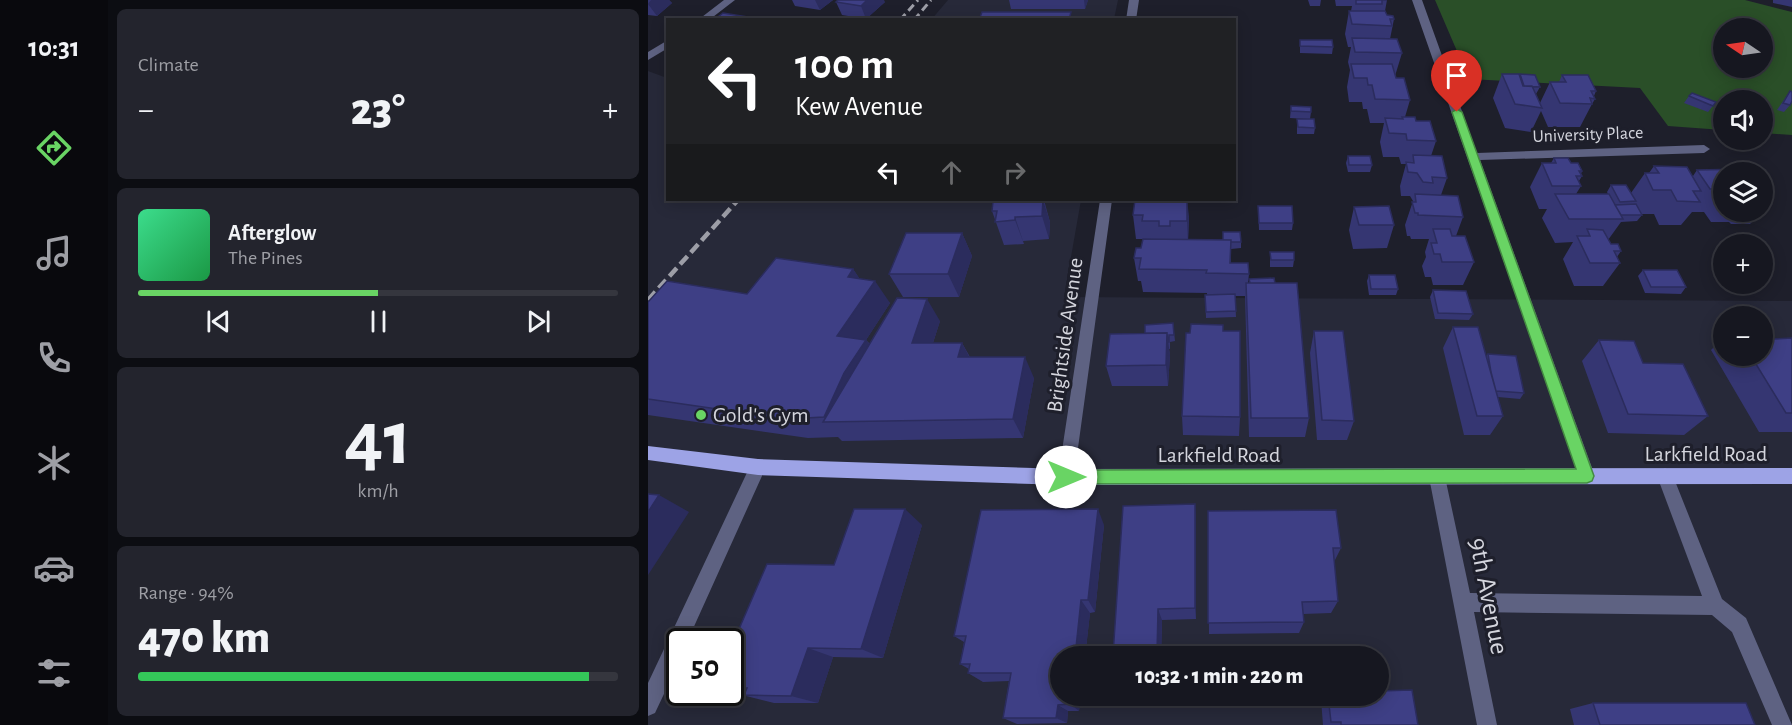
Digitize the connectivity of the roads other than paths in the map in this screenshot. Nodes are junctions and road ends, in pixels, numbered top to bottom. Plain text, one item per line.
1 (730, 0) edge
2 (1134, 0) edge
3 (1417, 0) edge
4 (705, 18) edge
5 (1131, 18) edge
6 (666, 44) edge
7 (648, 57) edge
8 (1704, 149) dead end
9 (1473, 157) junction
10 (1106, 201) edge
11 (648, 453) edge
12 (758, 467) junction
13 (1587, 476) junction
14 (1665, 476) junction
15 (1792, 476) edge
16 (1066, 477) junction
17 (1437, 477) junction
18 (1462, 603) junction
19 (1715, 606) junction
20 (648, 706) edge
21 (1487, 725) edge
22 (1783, 725) edge

1 - 4 street
2 - 5 street
3 - 9 street
6 - 7 street
8 - 9 street, University Place
9 - 13 street
10 - 16 street, Brightside Avenue
11 - 12 main road, Larkfield Road
12 - 16 main road, Larkfield Road
12 - 20 street
13 - 14 main road, Larkfield Road
13 - 17 main road, Larkfield Road
14 - 15 main road, Larkfield Road
14 - 19 street
16 - 17 main road, Larkfield Road
17 - 18 street, 9th Avenue
18 - 19 street
18 - 21 street, 9th Avenue
19 - 22 street

